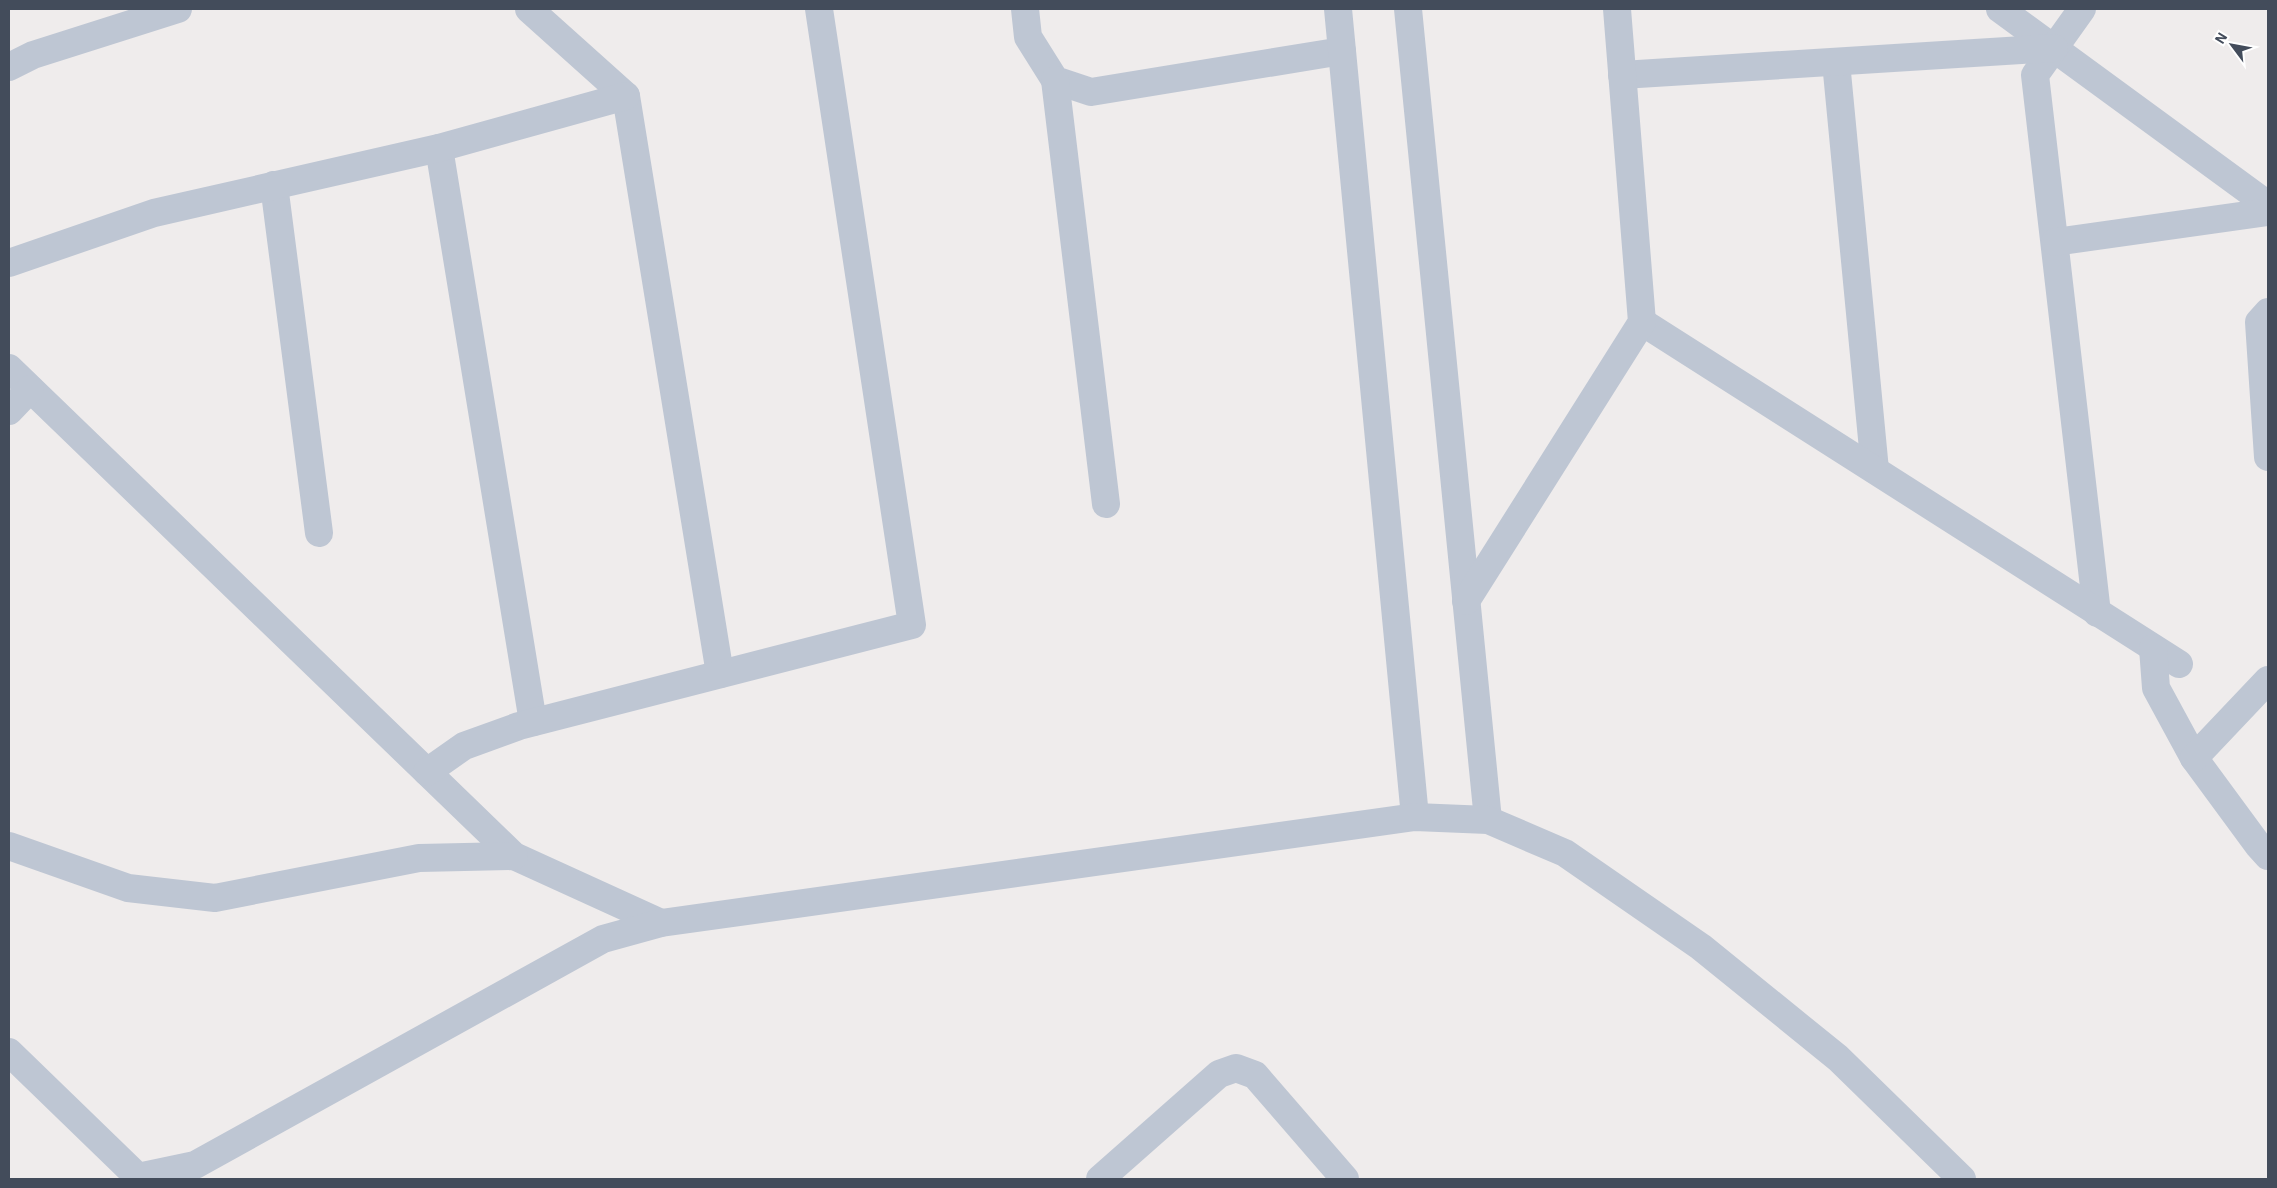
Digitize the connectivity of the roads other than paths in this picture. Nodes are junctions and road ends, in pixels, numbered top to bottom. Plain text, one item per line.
1 (178, 9) edge
2 (529, 9) edge
3 (819, 9) edge
4 (1025, 9) edge
5 (1338, 9) edge
6 (1408, 9) edge
7 (1616, 9) edge
8 (2000, 9) edge
9 (2082, 9) edge
10 (2054, 48) junction
11 (1342, 51) junction
12 (1836, 62) junction
13 (9, 67) edge
14 (1622, 75) junction
15 (1055, 80) junction
16 (626, 96) junction
17 (439, 148) junction
18 (274, 185) junction
19 (2268, 205) edge
20 (2268, 212) edge
21 (2055, 242) junction
22 (9, 263) edge
23 (2268, 312) edge
24 (1642, 322) junction
25 (9, 368) edge
26 (30, 389) junction
27 (9, 411) edge
28 (2268, 457) edge
29 (1875, 470) junction
30 (1106, 504) dead end
31 (319, 533) dead end
32 (1466, 601) junction
33 (2097, 613) junction
34 (2153, 648) junction
35 (2179, 664) dead end
36 (720, 674) junction
37 (2268, 680) edge
38 (533, 722) junction
39 (2194, 758) junction
40 (427, 772) junction
41 (1415, 817) junction
42 (1488, 820) junction
43 (9, 846) edge
44 (514, 856) junction
45 (2268, 856) edge
46 (661, 923) junction
47 (9, 1052) edge
48 (132, 1178) edge
49 (1100, 1179) edge
50 (1345, 1179) edge
51 (1962, 1179) edge

1 - 13 street
2 - 16 street
3 - 36 street
4 - 15 street
5 - 11 street
6 - 32 street
7 - 14 street
8 - 10 street
9 - 10 street
10 - 12 street
10 - 19 street
10 - 21 street
11 - 15 street
11 - 41 street
12 - 14 street
12 - 29 street
14 - 24 street
15 - 30 street
16 - 17 street
16 - 36 street
17 - 18 street
17 - 38 street
18 - 22 street
18 - 31 street
20 - 21 street
21 - 33 street
23 - 28 street
24 - 29 street
24 - 32 street
25 - 26 street
26 - 27 street
26 - 40 street
29 - 33 street
32 - 42 street
33 - 34 street
34 - 35 street
34 - 39 street
36 - 38 street
37 - 39 street
38 - 40 street
39 - 45 street
40 - 44 street
41 - 42 street
41 - 46 street
42 - 51 street
43 - 44 street
44 - 46 street
46 - 48 street
47 - 48 street
49 - 50 street

